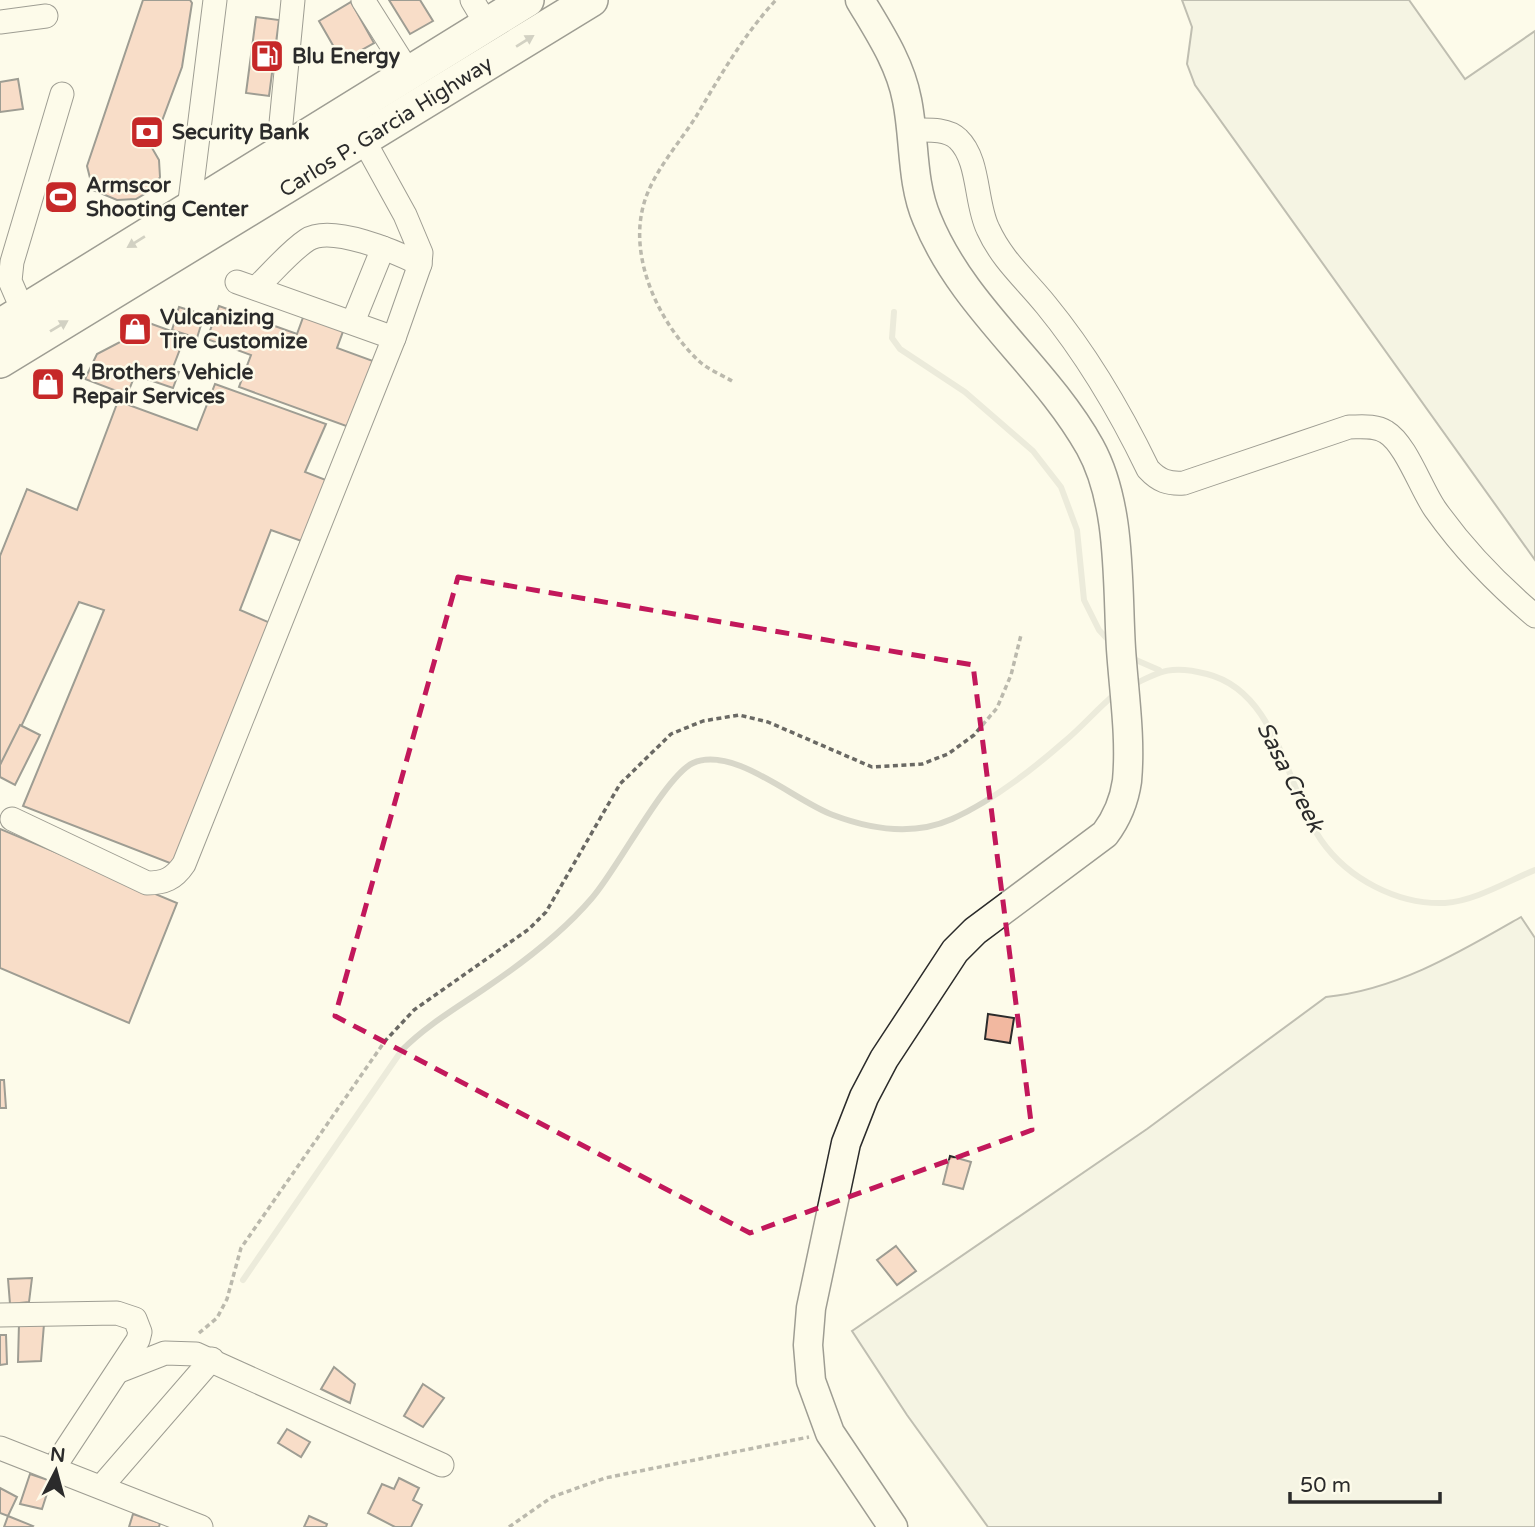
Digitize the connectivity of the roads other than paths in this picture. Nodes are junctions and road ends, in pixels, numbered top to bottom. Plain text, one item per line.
1 (215, 0) edge
2 (293, 0) edge
3 (363, 0) edge
4 (527, 0) edge
5 (591, 0) edge
6 (860, 0) edge
7 (480, 12) edge
8 (46, 16) dead end
9 (0, 22) edge
10 (409, 73) junction
11 (62, 94) dead end
12 (348, 111) junction
13 (912, 130) junction
14 (364, 140) junction
15 (278, 154) junction
16 (296, 182) junction
17 (189, 209) junction
18 (206, 237) junction
19 (383, 248) junction
20 (420, 264) junction
21 (12, 319) edge
22 (352, 323) junction
23 (394, 338) junction
24 (0, 360) edge
25 (1535, 616) edge
26 (12, 819) dead end
27 (0, 1315) edge
28 (212, 1359) junction
29 (119, 1371) junction
30 (0, 1448) edge
31 (442, 1465) dead end
32 (53, 1469) junction
33 (101, 1487) junction
34 (201, 1527) edge
35 (893, 1527) edge

1 - 17 street
2 - 15 street
3 - 10 street
4 - 7 highway, Carlos P. Garcia Highway
14 -> 5 highway, Carlos P. Garcia Highway
6 - 13 main road
7 - 10 highway, Carlos P. Garcia Highway
8 - 9 street
10 - 12 highway, Carlos P. Garcia Highway
11 - 21 street
12 - 14 street
12 - 15 highway, Carlos P. Garcia Highway
13 - 25 street
13 - 35 main road
14 - 16 highway, Carlos P. Garcia Highway
14 - 20 street
15 - 16 street
15 - 17 highway, Carlos P. Garcia Highway
16 - 18 highway, Carlos P. Garcia Highway
17 - 18 street
17 -> 21 highway, Carlos P. Garcia Highway
24 -> 18 highway, Carlos P. Garcia Highway
19 - 20 street
19 - 22 street
19 - 22 street
20 - 23 street
22 - 23 street
23 - 26 street
27 - 29 street
28 - 29 street
28 - 31 street
28 - 33 street
29 - 32 street
30 - 32 street
32 - 33 street
33 - 34 street

